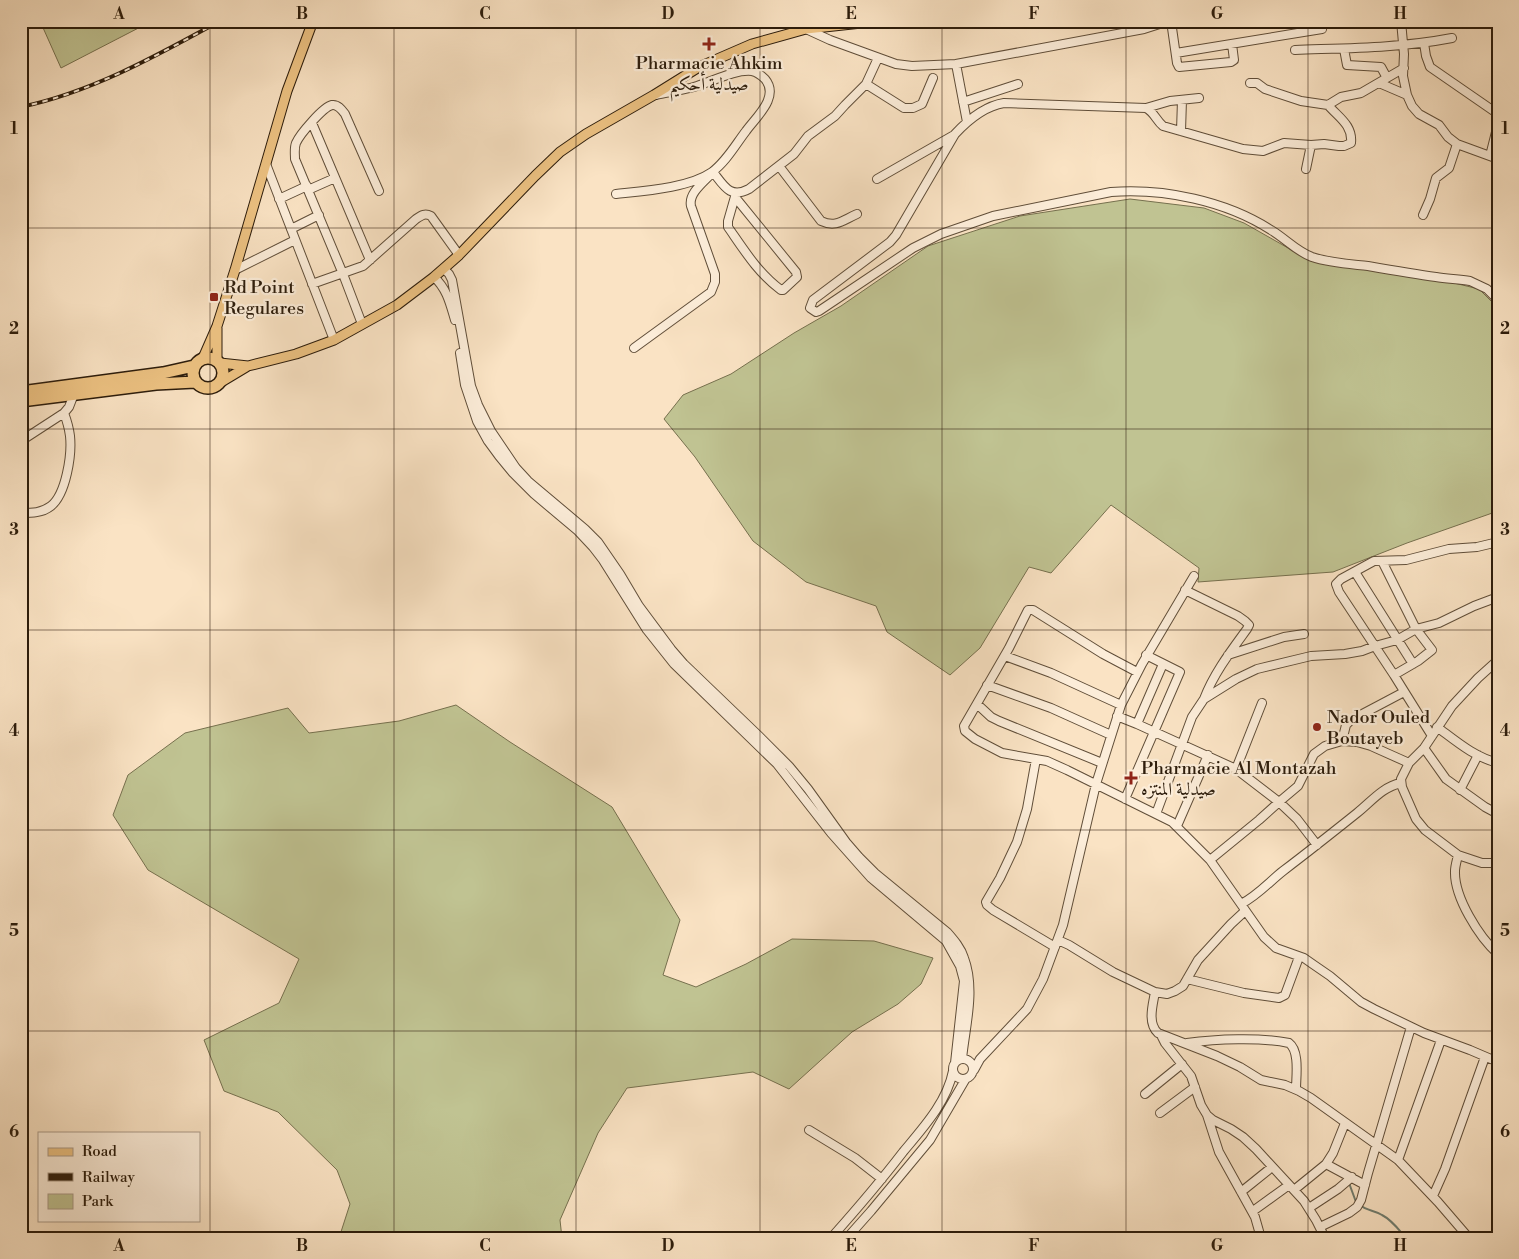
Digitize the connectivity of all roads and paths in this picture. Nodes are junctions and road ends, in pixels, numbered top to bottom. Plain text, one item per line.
1 (313, 21) edge
2 (880, 21) edge
3 (1170, 21) edge
4 (1401, 21) edge
5 (806, 28) junction
6 (1322, 29) dead end
7 (1452, 38) dead end
8 (1424, 43) junction
9 (1232, 44) junction
10 (1403, 46) junction
11 (1344, 49) junction
12 (1295, 50) dead end
13 (1176, 53) junction
14 (878, 58) junction
15 (956, 64) junction
16 (1404, 68) junction
17 (933, 78) dead end
18 (1387, 78) junction
19 (1250, 83) dead end
20 (1379, 83) junction
21 (866, 84) junction
22 (1018, 84) dead end
23 (654, 95) junction
24 (1407, 95) junction
25 (1199, 98) dead end
26 (1182, 100) junction
27 (963, 102) junction
28 (1328, 105) junction
29 (1146, 108) junction
30 (1498, 114) edge
31 (967, 122) junction
32 (312, 123) junction
33 (1498, 124) edge
34 (1181, 131) junction
35 (955, 134) junction
36 (1457, 144) junction
37 (1311, 145) junction
38 (1490, 156) junction
39 (1498, 159) edge
40 (266, 164) junction
41 (779, 166) junction
42 (1306, 169) dead end
43 (713, 172) junction
44 (336, 178) junction
45 (877, 179) dead end
46 (308, 188) junction
47 (379, 192) dead end
48 (616, 194) dead end
49 (735, 195) junction
50 (279, 199) junction
51 (857, 214) dead end
52 (1423, 215) dead end
53 (319, 216) junction
54 (290, 229) junction
55 (295, 240) junction
56 (459, 255) junction
57 (370, 260) junction
58 (444, 269) junction
59 (235, 270) junction
60 (343, 274) junction
61 (434, 277) junction
62 (312, 284) junction
63 (451, 294) junction
64 (1498, 300) edge
65 (362, 324) junction
66 (217, 326) junction
67 (334, 340) junction
68 (634, 348) dead end
69 (203, 358) junction
70 (219, 362) junction
71 (194, 366) junction
72 (248, 366) junction
73 (195, 382) junction
74 (218, 384) junction
75 (21, 392) edge
76 (74, 394) junction
77 (21, 401) edge
78 (64, 413) junction
79 (21, 441) edge
80 (21, 513) edge
81 (1498, 542) edge
82 (1382, 561) junction
83 (1355, 572) junction
84 (1194, 576) dead end
85 (1185, 590) junction
86 (1498, 597) edge
87 (1416, 629) junction
88 (1304, 634) dead end
89 (1398, 640) junction
90 (1375, 646) junction
91 (1146, 655) junction
92 (1228, 655) junction
93 (1005, 656) junction
94 (1498, 660) edge
95 (1163, 664) junction
96 (1413, 664) junction
97 (1137, 672) junction
98 (1394, 675) junction
99 (987, 685) junction
100 (1404, 692) junction
101 (1204, 699) junction
102 (1262, 703) dead end
103 (977, 704) junction
104 (1121, 705) junction
105 (1117, 716) junction
106 (1136, 724) junction
107 (1437, 728) junction
108 (1154, 732) junction
109 (1111, 735) junction
110 (1432, 736) junction
111 (1342, 741) junction
112 (1182, 744) junction
113 (1424, 748) junction
114 (1208, 755) junction
115 (1478, 755) junction
116 (1036, 759) junction
117 (1102, 763) junction
118 (1409, 763) junction
119 (1498, 763) edge
120 (1236, 769) junction
121 (1401, 783) junction
122 (1096, 784) junction
123 (1460, 790) junction
124 (1125, 800) junction
125 (1279, 802) junction
126 (1156, 814) junction
127 (1498, 814) edge
128 (1177, 826) junction
129 (1317, 845) junction
130 (1458, 855) junction
131 (1210, 860) junction
132 (1498, 863) edge
133 (1241, 904) junction
134 (1246, 911) junction
135 (1056, 944) junction
136 (1498, 954) edge
137 (1299, 957) junction
138 (1187, 979) junction
139 (1155, 992) junction
140 (1411, 1027) junction
141 (1161, 1035) junction
142 (1441, 1040) junction
143 (1185, 1043) junction
144 (987, 1051) junction
145 (1485, 1057) junction
146 (1498, 1062) edge
147 (959, 1063) junction
148 (1182, 1064) junction
149 (974, 1070) junction
150 (965, 1080) junction
151 (1195, 1087) junction
152 (1296, 1089) junction
153 (1145, 1094) dead end
154 (1160, 1113) dead end
155 (1207, 1115) junction
156 (1345, 1123) junction
157 (809, 1130) dead end
158 (1376, 1144) junction
159 (1398, 1160) junction
160 (1326, 1164) junction
161 (1272, 1167) junction
162 (1352, 1177) junction
163 (882, 1179) junction
164 (1365, 1185) junction
165 (1292, 1187) junction
166 (1241, 1192) junction
167 (1433, 1196) junction
168 (1309, 1208) junction
169 (1253, 1211) junction
170 (1320, 1227) junction
171 (1463, 1230) junction
172 (831, 1238) edge
173 (847, 1238) edge
174 (1261, 1238) edge
175 (1325, 1238) edge
176 (1458, 1238) edge
177 (1469, 1238) edge

1 - 40 main road
2 - 5 main road
3 - 13 street
3 - 15 street
4 - 10 street
5 - 14 street
5 - 23 main road
6 - 9 street
7 - 8 street
8 - 10 street
8 - 30 street
9 - 13 street
9 - 13 street
10 - 11 street
10 - 16 street
11 - 12 street
11 - 18 street
14 - 15 street
14 - 21 street
15 - 27 street
16 - 18 street
16 - 24 street
17 - 21 street
18 - 20 street
19 - 28 street
20 - 24 street
20 - 28 street
21 - 41 street
22 - 27 street
23 - 43 street
23 - 56 main road
24 - 36 street
25 - 26 street
26 - 29 street
26 - 34 street
27 - 31 street
28 - 37 street
29 - 31 street
29 - 34 street
31 - 35 street
32 - 44 street
32 - 46 street
32 - 47 street
33 - 38 street
34 - 37 street
35 - 45 street
35 - 64 street
36 - 38 street
36 - 52 street
37 - 42 street
38 - 39 street
40 - 50 street
40 - 59 main road
41 - 49 street
41 - 51 street
43 - 48 street
43 - 49 street
43 - 68 street
44 - 46 street
44 - 57 street
46 - 50 street
46 - 53 street
49 - 49 street
50 - 54 street
53 - 54 street
53 - 60 street
54 - 55 street
55 - 59 street
55 - 62 street
56 - 57 street
56 - 58 main road
57 - 60 street
58 - 61 main road
58 - 63 street
59 - 66 main road
60 - 62 street
60 - 65 street
61 - 63 street
61 - 65 main road
62 - 67 street
63 - 147 street
65 - 67 main road
66 - 69 main road
66 - 70 main road
67 - 72 main road
69 - 70 highway
69 - 71 highway
70 - 72 main road
70 - 74 highway
71 - 73 highway
71 - 75 highway
72 - 74 main road
73 - 74 highway
73 - 76 highway
76 - 77 highway
76 - 78 street
78 - 79 street
78 - 80 street
81 - 82 street
82 - 83 street
82 - 87 street
83 - 89 street
83 - 90 street
84 - 85 street
85 - 91 street
85 - 92 street
86 - 87 street
87 - 89 street
87 - 96 street
88 - 92 street
89 - 90 street
89 - 96 street
90 - 98 street
90 - 101 street
91 - 95 street
91 - 97 street
92 - 101 street
93 - 97 street
93 - 99 street
93 - 104 street
94 - 107 street
95 - 106 street
95 - 108 street
96 - 98 street
97 - 104 street
98 - 100 street
99 - 103 street
99 - 109 street
100 - 110 street
100 - 111 street
101 - 112 street
102 - 120 street
103 - 116 street
103 - 117 street
104 - 105 street
105 - 106 street
105 - 109 street
106 - 108 street
107 - 110 street
107 - 115 street
108 - 112 street
108 - 124 street
109 - 117 street
110 - 113 street
111 - 118 street
111 - 125 street
112 - 114 street
112 - 126 street
113 - 118 street
113 - 123 street
114 - 120 street
114 - 128 street
115 - 119 street
115 - 123 street
116 - 122 street
116 - 135 street
117 - 122 street
118 - 121 street
120 - 125 street
121 - 129 street
121 - 130 street
122 - 124 street
122 - 135 street
123 - 127 street
124 - 126 street
125 - 129 street
125 - 131 street
126 - 128 street
128 - 131 street
129 - 133 street
130 - 132 street
130 - 136 street
131 - 133 street
133 - 134 street
134 - 137 street
134 - 138 street
135 - 139 street
135 - 144 street
137 - 138 street
137 - 140 street
138 - 139 street
139 - 141 street
140 - 142 street
140 - 158 street
141 - 143 street
141 - 148 street
142 - 145 street
142 - 159 street
143 - 152 street
143 - 152 street
144 - 147 street
144 - 149 street
145 - 146 street
145 - 167 street
147 - 149 street
147 - 150 street
147 - 163 street
148 - 151 street
148 - 153 street
149 - 150 street
150 - 173 street
151 - 154 street
151 - 155 street
152 - 156 street
155 - 161 street
155 - 166 street
156 - 158 street
156 - 160 street
157 - 163 street
158 - 159 street
158 - 164 street
159 - 167 street
160 - 162 street
160 - 165 street
161 - 165 street
161 - 166 street
162 - 164 street
162 - 168 street
163 - 172 street
164 - 170 street
165 - 168 street
165 - 169 street
166 - 169 street
167 - 171 street
168 - 170 street
169 - 174 street
170 - 175 street
171 - 176 street
171 - 177 street

